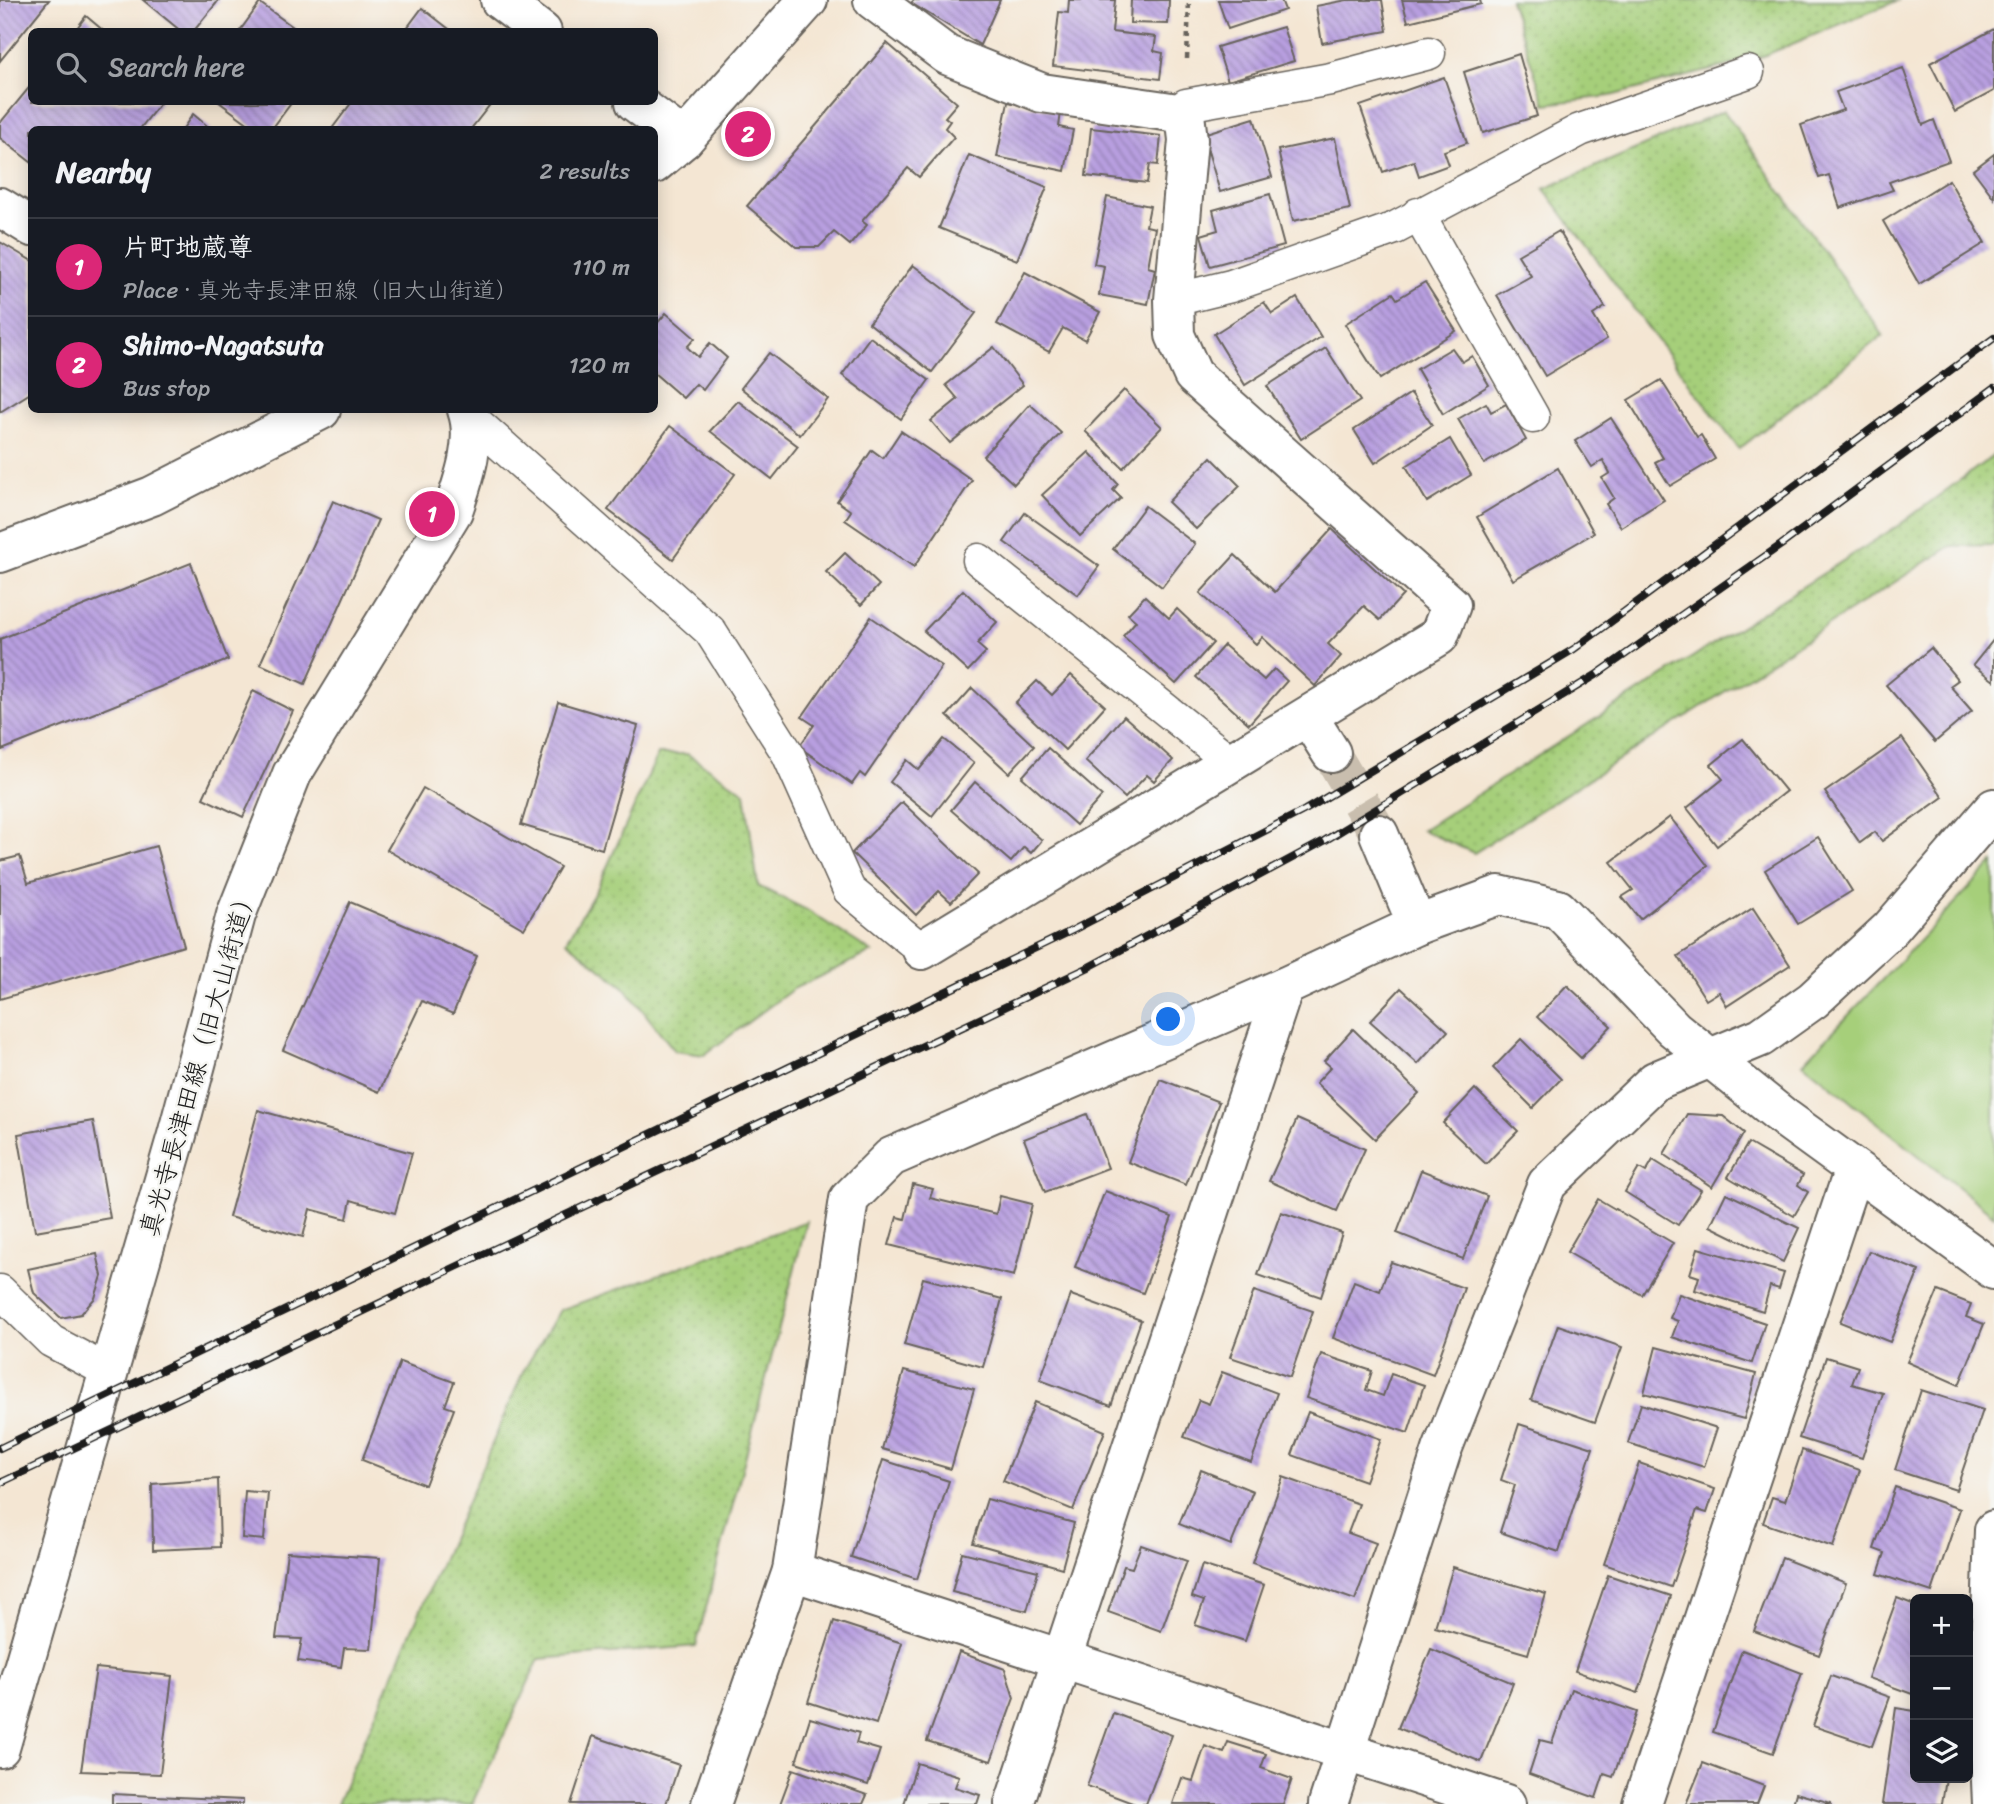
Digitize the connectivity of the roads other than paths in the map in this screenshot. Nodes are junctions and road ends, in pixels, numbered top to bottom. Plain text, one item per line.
1 (500, 0) edge
2 (808, 0) edge
3 (873, 0) edge
4 (537, 28) edge
5 (1429, 53) dead end
6 (1748, 72) dead end
7 (639, 105) edge
8 (1185, 105) dead end
9 (684, 139) junction
10 (658, 161) edge
11 (0, 207) edge
12 (1419, 214) junction
13 (28, 224) edge
14 (1174, 300) junction
15 (315, 413) edge
16 (468, 413) edge
17 (1533, 417) dead end
18 (0, 553) edge
19 (979, 560) dead end
20 (1308, 718) junction
21 (1331, 753) tunnel mouth
22 (1232, 764) junction
23 (1994, 808) edge
24 (1378, 834) tunnel mouth
25 (1417, 925) junction
26 (922, 950) joint
27 (1284, 987) junction
28 (1712, 1058) junction
29 (1854, 1169) junction
30 (1994, 1270) edge
31 (0, 1291) edge
32 (109, 1372) junction
33 (1994, 1530) edge
34 (792, 1571) junction
35 (1064, 1661) junction
36 (0, 1748) edge
37 (1346, 1751) junction
38 (711, 1804) edge
39 (1014, 1804) edge
40 (1328, 1804) edge
41 (1506, 1804) edge
42 (1642, 1804) edge
43 (1992, 1804) edge

1 - 4 street
2 - 9 street
3 - 14 street
5 - 8 lane
6 - 12 lane
7 - 9 street
9 - 10 street
11 - 13 street
12 - 14 lane
12 - 17 lane
14 - 20 street
15 - 18 street
16 - 26 lane
16 - 32 street, 真光寺長津田線（旧大山街道）
19 - 22 lane
20 - 21 street
20 - 22 street
22 - 26 street
23 - 28 street
24 - 25 street
25 - 27 street
25 - 28 street
27 - 34 street
27 - 35 street
28 - 29 street
28 - 37 street
29 - 30 street
29 - 42 street
31 - 32 lane
32 - 36 street, 真光寺長津田線（旧大山街道）
33 - 43 street
34 - 35 street
34 - 38 street
35 - 37 street
35 - 39 street
37 - 40 street
37 - 41 street

